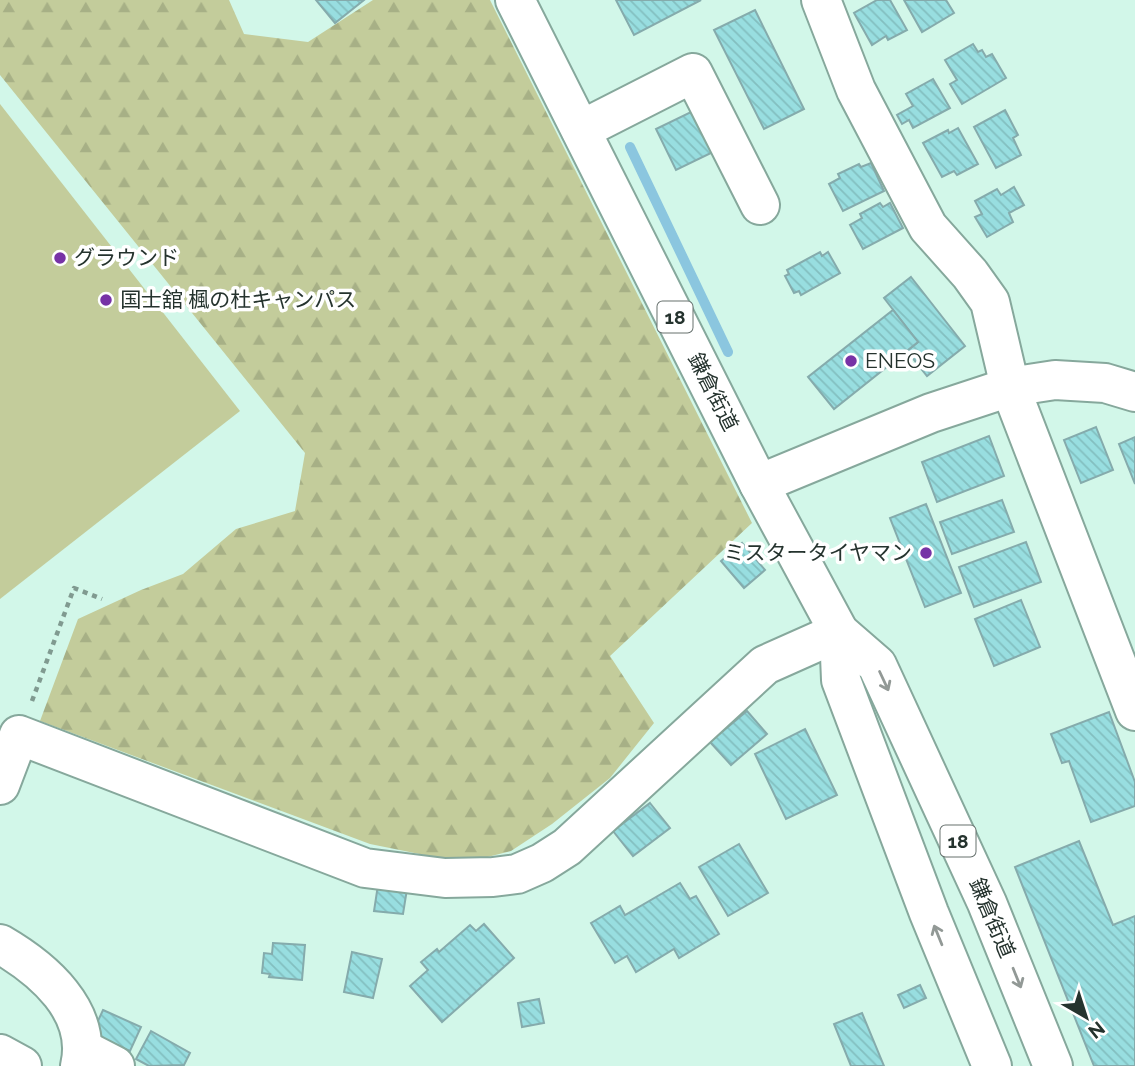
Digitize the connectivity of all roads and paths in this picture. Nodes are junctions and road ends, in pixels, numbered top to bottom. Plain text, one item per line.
1 (515, 0) edge
2 (821, 0) edge
3 (581, 130) junction
4 (760, 205) dead end
5 (1010, 387) junction
6 (1135, 392) edge
7 (759, 484) junction
8 (102, 599) dead end
9 (839, 632) junction
10 (1135, 711) edge
11 (19, 735) junction
12 (0, 785) edge
13 (0, 944) edge
14 (0, 1054) edge
15 (93, 1061) edge
16 (22, 1066) edge
17 (992, 1066) edge
18 (1053, 1066) edge

1 - 3 street, 鎌倉街道 / 18
2 - 5 street
3 - 4 street
3 - 7 street, 鎌倉街道 / 18
5 - 6 street
5 - 7 street
5 - 10 street
7 - 9 street, 鎌倉街道 / 18
8 - 11 path
9 - 11 street
17 -> 9 street, 鎌倉街道 / 18
9 -> 18 street, 鎌倉街道 / 18
11 - 12 street
13 - 15 street
14 - 16 street

